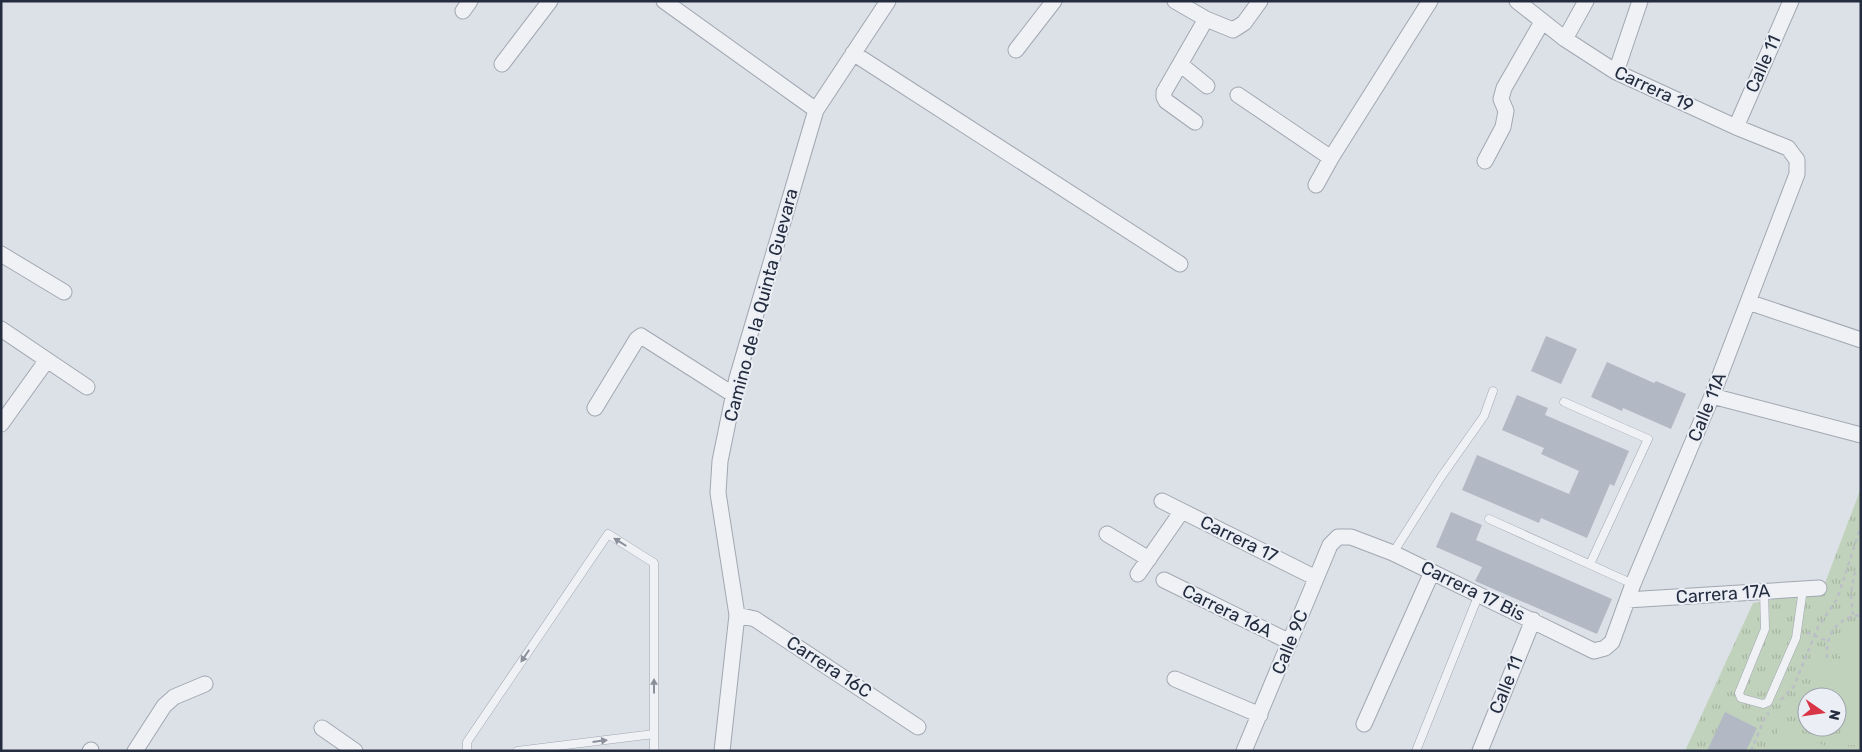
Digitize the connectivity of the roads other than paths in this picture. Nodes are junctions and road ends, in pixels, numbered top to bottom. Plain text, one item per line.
1 (550, 1) edge
2 (664, 1) edge
3 (888, 1) edge
4 (1054, 1) edge
5 (1175, 1) edge
6 (1260, 1) edge
7 (1430, 1) edge
8 (1518, 1) edge
9 (1586, 1) edge
10 (1640, 1) edge
11 (1791, 1) edge
12 (1206, 19) junction
13 (1542, 22) junction
14 (1564, 39) junction
15 (1016, 50) dead end
16 (853, 54) junction
17 (502, 64) dead end
18 (1180, 64) junction
19 (1616, 72) junction
20 (1207, 86) dead end
21 (1238, 95) dead end
22 (816, 110) junction
23 (1195, 122) dead end
24 (1736, 127) junction
25 (1330, 158) junction
26 (1797, 160) joint
27 (1485, 161) dead end
28 (1316, 185) dead end
29 (1, 254) edge
30 (1180, 264) dead end
31 (64, 292) dead end
32 (1748, 302) junction
33 (1, 329) edge
34 (1861, 340) edge
35 (47, 360) junction
36 (87, 387) dead end
37 (1493, 391) dead end
38 (734, 394) junction
39 (1712, 396) junction
40 (1564, 402) dead end
41 (595, 408) dead end
42 (1, 424) edge
43 (1861, 435) edge
44 (1162, 501) dead end
45 (1182, 511) junction
46 (1489, 519) dead end
47 (1107, 534) dead end
48 (1338, 536) joint
49 (1393, 552) junction
50 (1149, 559) junction
51 (1590, 564) junction
52 (1432, 572) junction
53 (1138, 574) dead end
54 (1316, 578) junction
55 (1164, 580) dead end
56 (1633, 584) junction
57 (1819, 588) dead end
58 (1803, 589) junction
59 (1764, 591) junction
60 (1479, 594) junction
61 (1627, 600) junction
62 (736, 615) junction
63 (1533, 620) junction
64 (1290, 642) junction
65 (1605, 648) joint
66 (1175, 680) dead end
67 (205, 684) dead end
68 (1260, 715) junction
69 (1364, 724) dead end
70 (918, 727) dead end
71 (322, 728) dead end
72 (654, 734) junction
73 (135, 751) edge
74 (355, 751) edge
75 (467, 751) edge
76 (517, 751) edge
77 (654, 751) edge
78 (722, 751) edge
79 (1244, 751) edge
80 (1416, 751) edge
81 (1480, 751) edge

1 - 17 street
2 - 22 street
3 - 16 street, Camino de la Quinta Guevara
4 - 15 street
5 - 12 street
6 - 12 street
7 - 25 street
8 - 13 street, Carrera 19
9 - 14 street
10 - 19 street
11 - 24 street, Calle 11
12 - 18 street
13 - 14 street, Carrera 19
13 - 27 street
14 - 19 street, Carrera 19
16 - 22 street, Camino de la Quinta Guevara
16 - 30 street
18 - 20 street
18 - 23 street
19 - 24 street, Carrera 19
21 - 25 street
22 - 38 street, Camino de la Quinta Guevara
24 - 26 street, Carrera 19
25 - 28 street
26 - 32 street, Calle 11A
29 - 31 street
32 - 34 street
32 - 39 street, Calle 11A
33 - 35 street
35 - 36 street
35 - 42 street
37 - 49 lane
38 - 41 street
38 - 62 street, Camino de la Quinta Guevara
39 - 43 street
39 - 56 street, Calle 11A
40 - 51 lane
44 - 45 street, Carrera 17
45 - 50 street
45 - 54 street, Carrera 17
46 - 51 lane
47 - 50 street
48 - 49 street, Carrera 17 Bis
48 - 54 street, Calle 9C
49 - 52 street, Carrera 17 Bis
50 - 53 street
51 - 56 lane
52 - 60 street, Carrera 17 Bis
52 - 69 street
54 - 64 street, Calle 9C
55 - 64 street, Carrera 16A
56 - 61 street, Calle 11A
57 - 58 street, Carrera 17A
58 - 59 street, Carrera 17A
58 - 59 lane
59 - 61 street, Carrera 17A
60 - 63 street, Carrera 17 Bis
60 - 80 lane
61 - 65 street, Calle 11A
62 - 70 street, Carrera 16C
62 - 78 street, Camino de la Quinta Guevara
63 - 65 street, Carrera 17 Bis
63 - 81 street, Calle 11
64 - 68 street, Calle 9C
66 - 68 street
67 - 73 street
68 - 79 street, Calle 9C
71 - 74 street
72 -> 75 lane
76 -> 72 lane
72 - 77 lane

